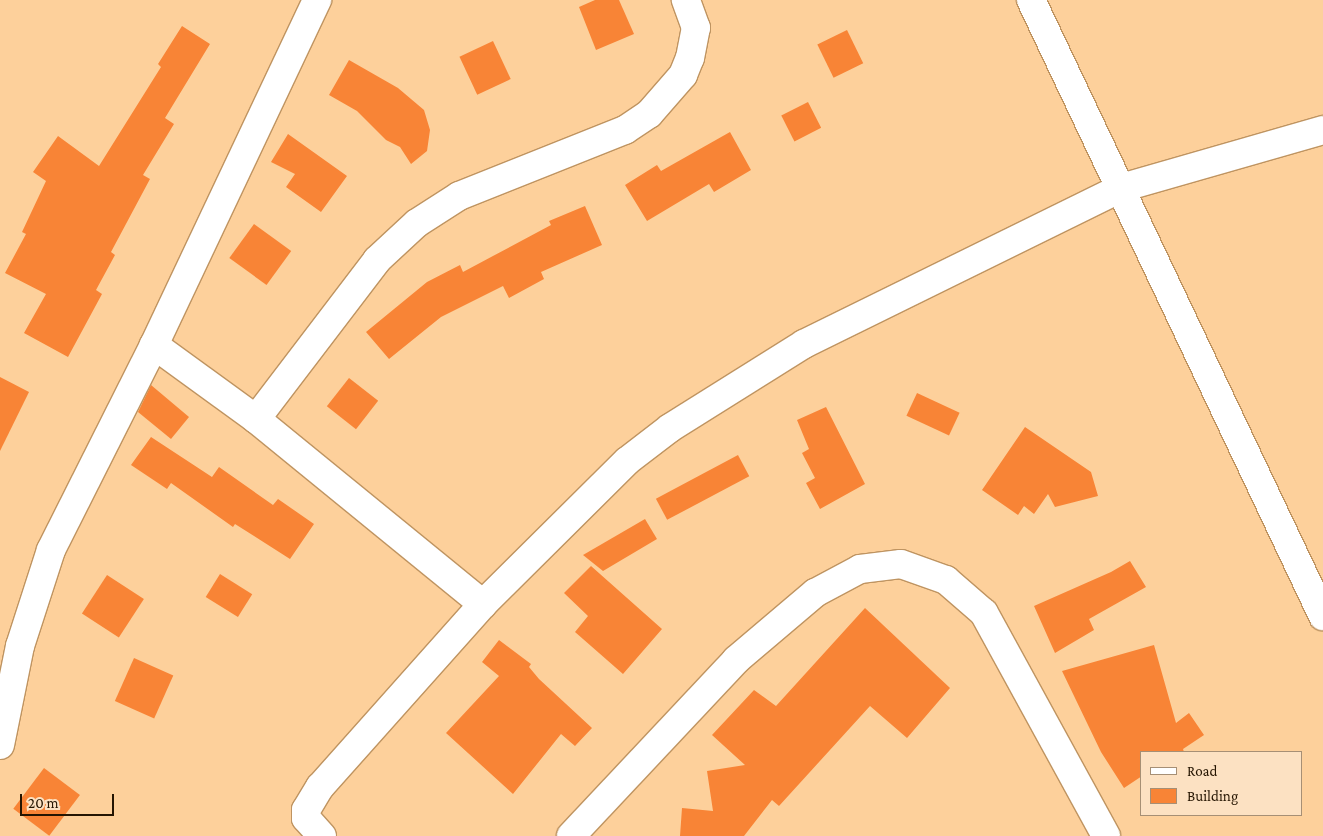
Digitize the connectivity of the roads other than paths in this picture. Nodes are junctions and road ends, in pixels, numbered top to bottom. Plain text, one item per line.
1 (317, 0) edge
2 (686, 0) edge
3 (1031, 0) edge
4 (1323, 130) edge
5 (1121, 188) junction
6 (154, 345) junction
7 (256, 419) junction
8 (484, 604) junction
9 (1323, 616) edge
10 (0, 745) edge
11 (322, 836) edge
12 (572, 836) edge
13 (1106, 836) edge

1 - 6 street
2 - 7 street
3 - 5 street
4 - 5 street
5 - 8 street
5 - 9 street
6 - 7 street
6 - 10 street
7 - 8 street
8 - 11 street
12 - 13 street

